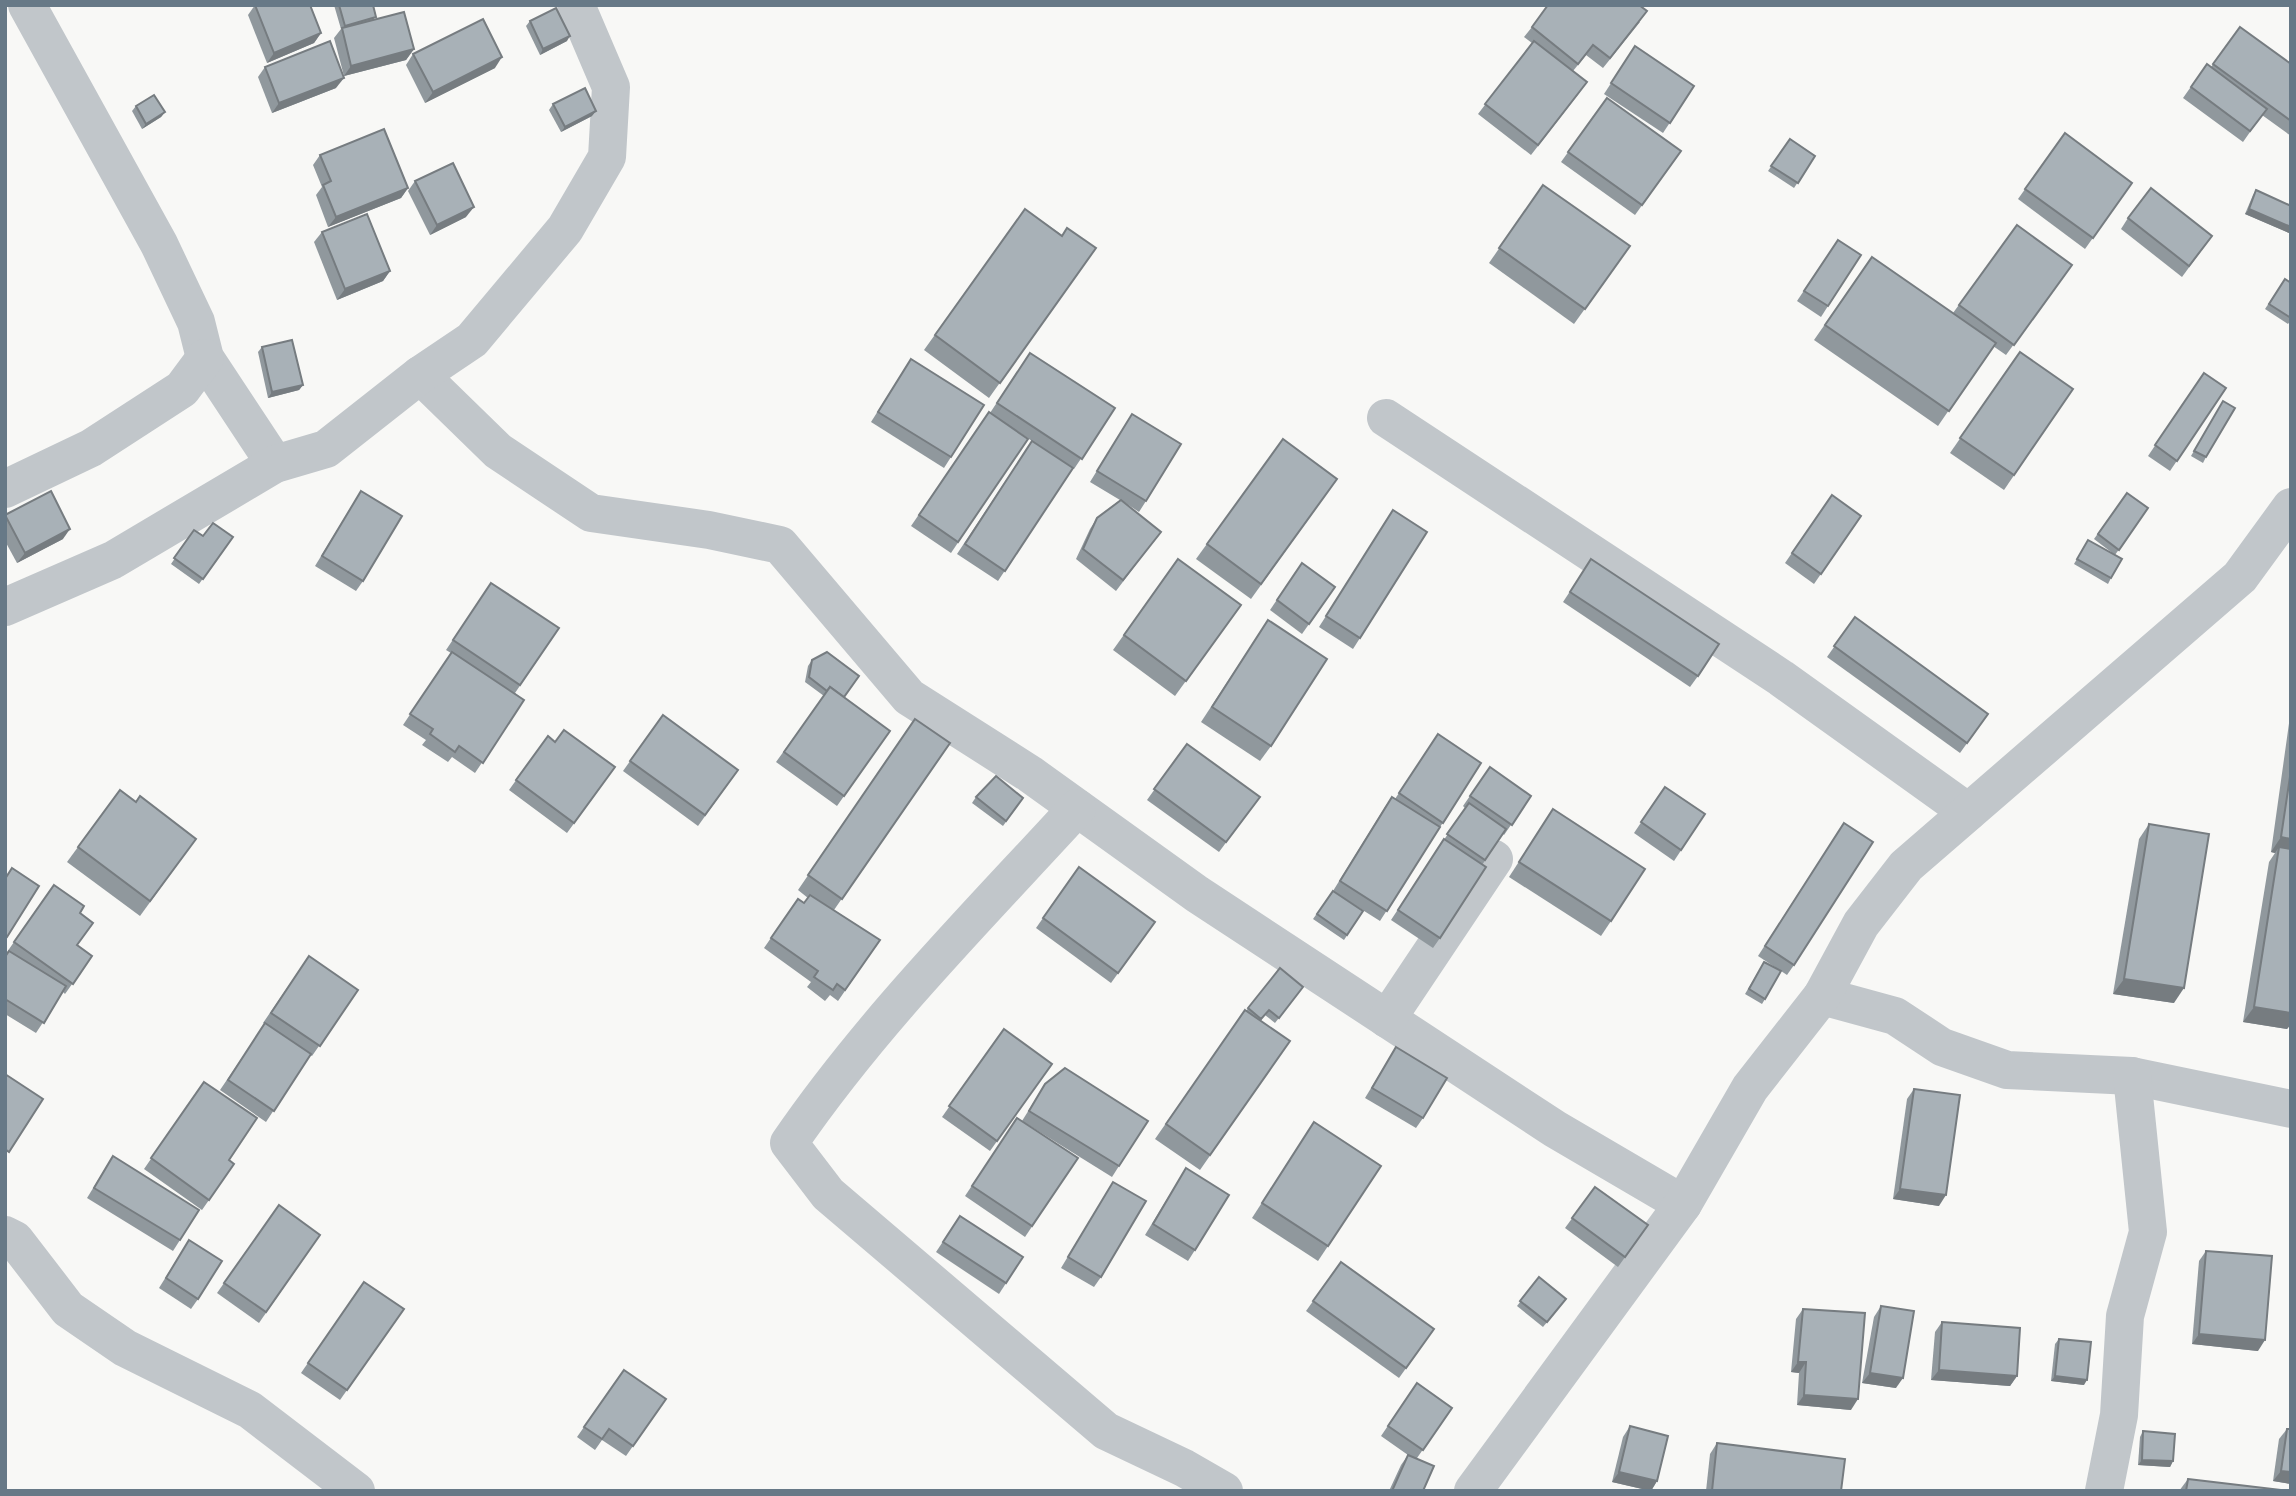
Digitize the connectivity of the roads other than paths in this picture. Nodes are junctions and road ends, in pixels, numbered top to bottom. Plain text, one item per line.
1 (27, 5) edge
2 (576, 5) edge
3 (205, 358) junction
4 (420, 375) junction
5 (1386, 418) dead end
6 (275, 464) junction
7 (5, 489) edge
8 (2291, 507) edge
9 (5, 607) edge
10 (1077, 808) junction
11 (1968, 812) junction
12 (1494, 859) edge
13 (1822, 996) junction
14 (1387, 1019) junction
15 (2132, 1076) junction
16 (2291, 1109) edge
17 (1683, 1204) junction
18 (5, 1235) edge
19 (356, 1491) edge
20 (1224, 1491) edge
21 (1473, 1491) edge
22 (2104, 1491) edge

1 - 3 street
2 - 4 street
3 - 6 street
3 - 7 street
4 - 6 street
4 - 10 street
5 - 11 street
6 - 9 street
8 - 11 street
10 - 14 street
10 - 20 street
11 - 13 street
12 - 14 street
13 - 15 street
13 - 17 street
14 - 17 street
15 - 16 street
15 - 22 street
17 - 21 street
18 - 19 street

